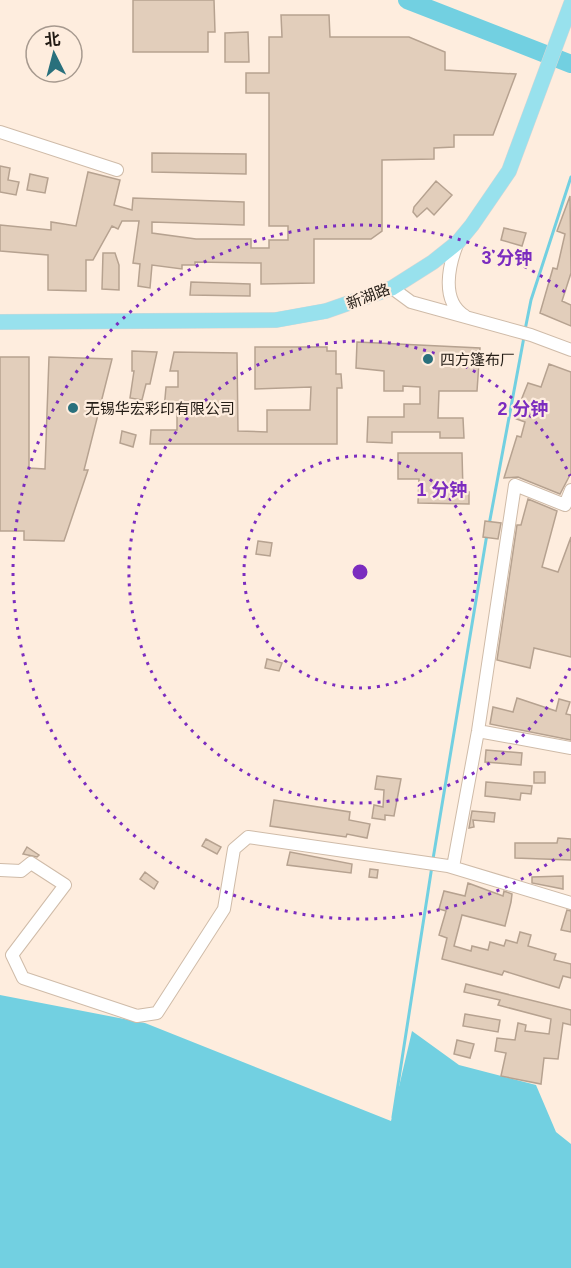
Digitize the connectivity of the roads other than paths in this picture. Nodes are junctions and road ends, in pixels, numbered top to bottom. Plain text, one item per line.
1 (571, 4) edge
2 (0, 132) edge
3 (117, 170) dead end
4 (458, 242) junction
5 (392, 288) junction
6 (471, 319) junction
7 (0, 322) edge
8 (571, 350) edge
9 (571, 490) edge
10 (478, 731) junction
11 (571, 748) edge
12 (451, 867) junction
13 (0, 870) edge
14 (571, 903) edge

1 - 4 main road, 新湖路
2 - 3 street
4 - 5 main road, 新湖路
4 - 6 street
5 - 6 street
5 - 7 main road, 新湖路
6 - 8 street
9 - 10 street
10 - 11 street
10 - 12 street
12 - 13 street
12 - 14 street

